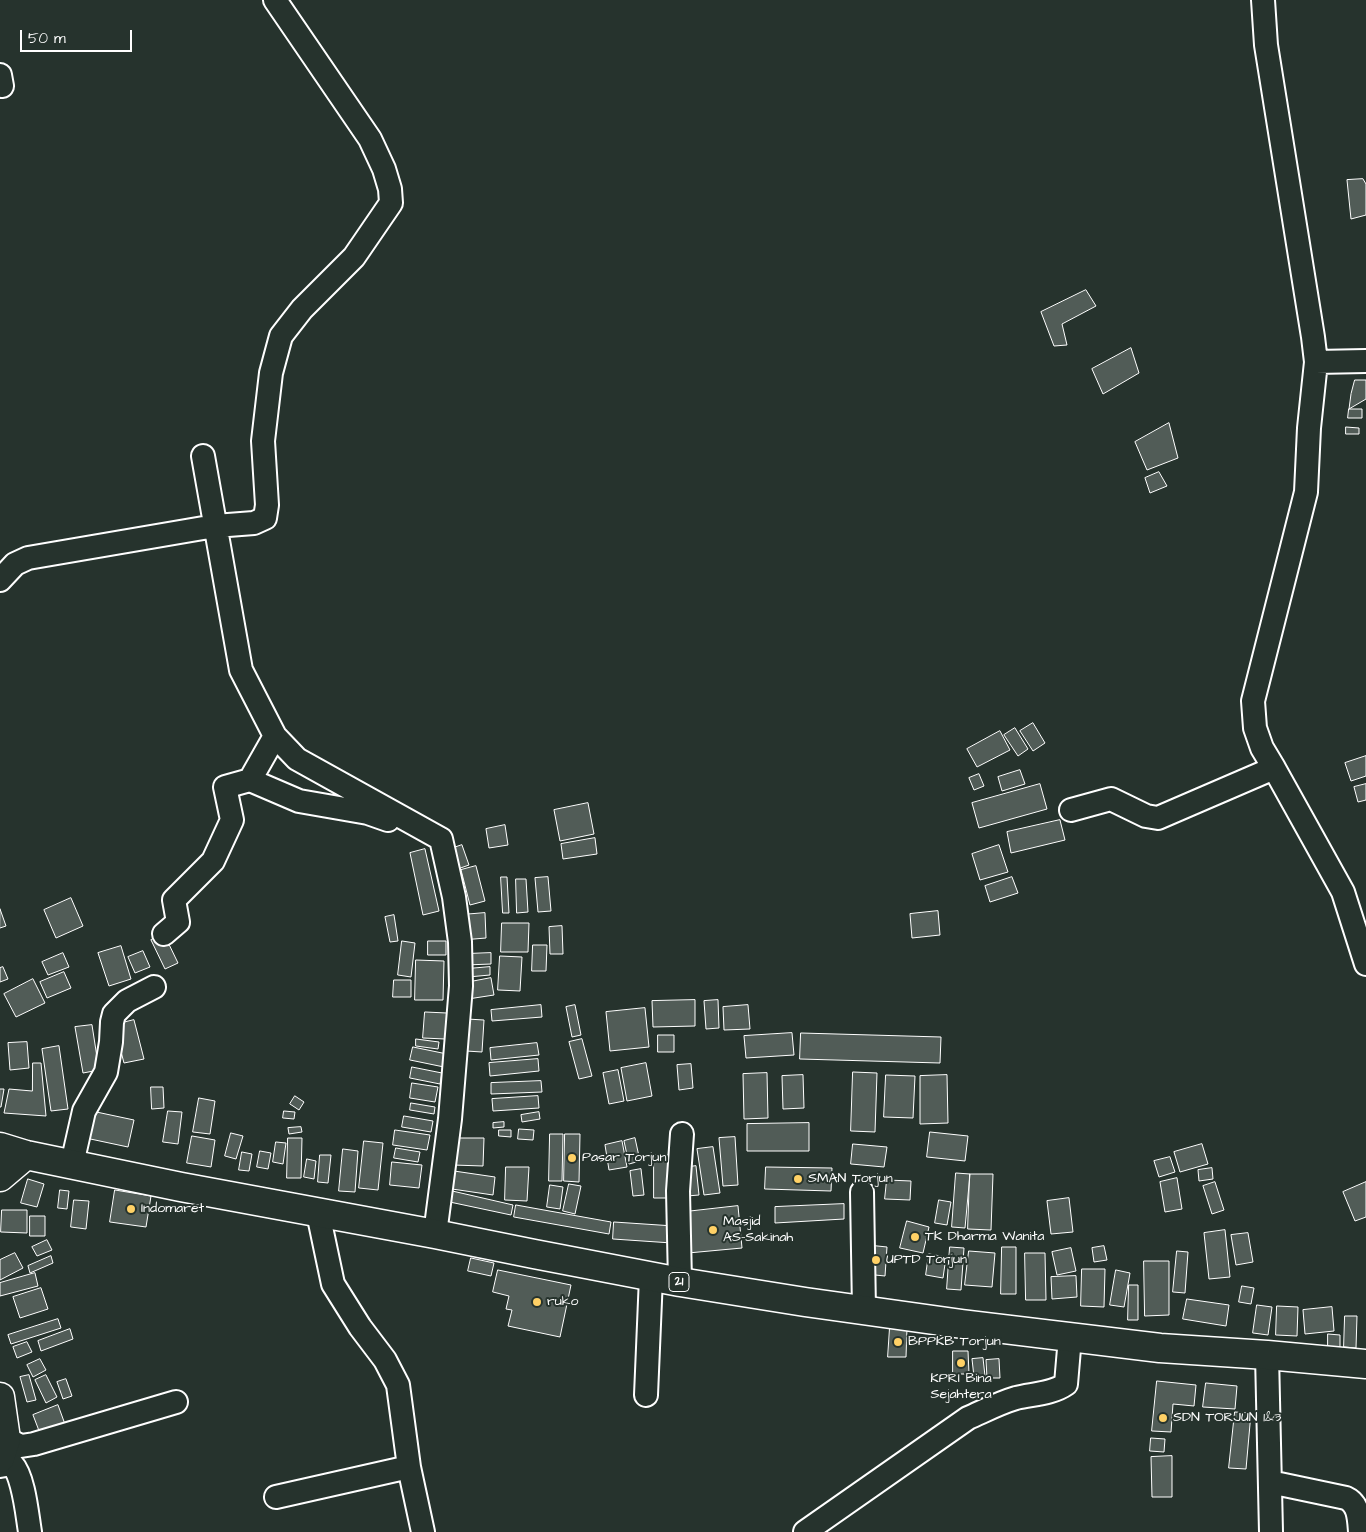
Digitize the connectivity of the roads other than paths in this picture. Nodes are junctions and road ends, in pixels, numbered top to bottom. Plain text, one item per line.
1 (275, 0) edge
2 (1263, 0) edge
3 (1366, 361) edge
4 (1316, 362) junction
5 (203, 456) dead end
6 (215, 526) junction
7 (0, 580) edge
8 (275, 736) junction
9 (1274, 768) junction
10 (250, 780) junction
11 (1070, 810) dead end
12 (441, 839) junction
13 (164, 934) dead end
14 (1366, 964) edge
15 (154, 987) dead end
16 (682, 1134) dead end
17 (0, 1147) edge
18 (26, 1155) junction
19 (72, 1164) junction
20 (0, 1177) edge
21 (862, 1192) dead end
22 (318, 1213) junction
23 (436, 1234) junction
24 (651, 1277) junction
25 (680, 1282) junction
26 (864, 1310) junction
27 (1070, 1337) junction
28 (1267, 1355) junction
29 (1366, 1364) edge
30 (646, 1395) dead end
31 (0, 1397) edge
32 (176, 1402) dead end
33 (3, 1448) edge
34 (0, 1466) edge
35 (409, 1466) junction
36 (1270, 1482) junction
37 (276, 1496) dead end
38 (30, 1532) edge
39 (423, 1532) edge
40 (805, 1532) edge
41 (1271, 1532) edge
42 (1360, 1532) edge

1 - 6 street
2 - 4 street
3 - 4 street
4 - 9 street
5 - 6 street
6 - 7 street
6 - 8 street
8 - 10 street
8 - 12 street
9 - 11 street
9 - 14 street
10 - 12 street
10 - 13 street
12 - 23 street
15 - 19 street
16 - 25 street
17 - 18 main road, 21
18 - 19 main road, 21
18 - 20 main road
19 - 22 main road, 21
21 - 26 street
22 - 23 main road, 21
22 - 35 street
23 - 24 main road, 21
24 - 25 main road, 21
24 - 30 street
25 - 26 main road, 21
26 - 27 main road, 21
27 - 28 main road, 21
27 - 40 street
28 - 29 main road, 21
28 - 36 street
31 - 33 main road
32 - 33 street
34 - 38 street
35 - 37 street
35 - 39 street
36 - 41 street
36 - 42 street

